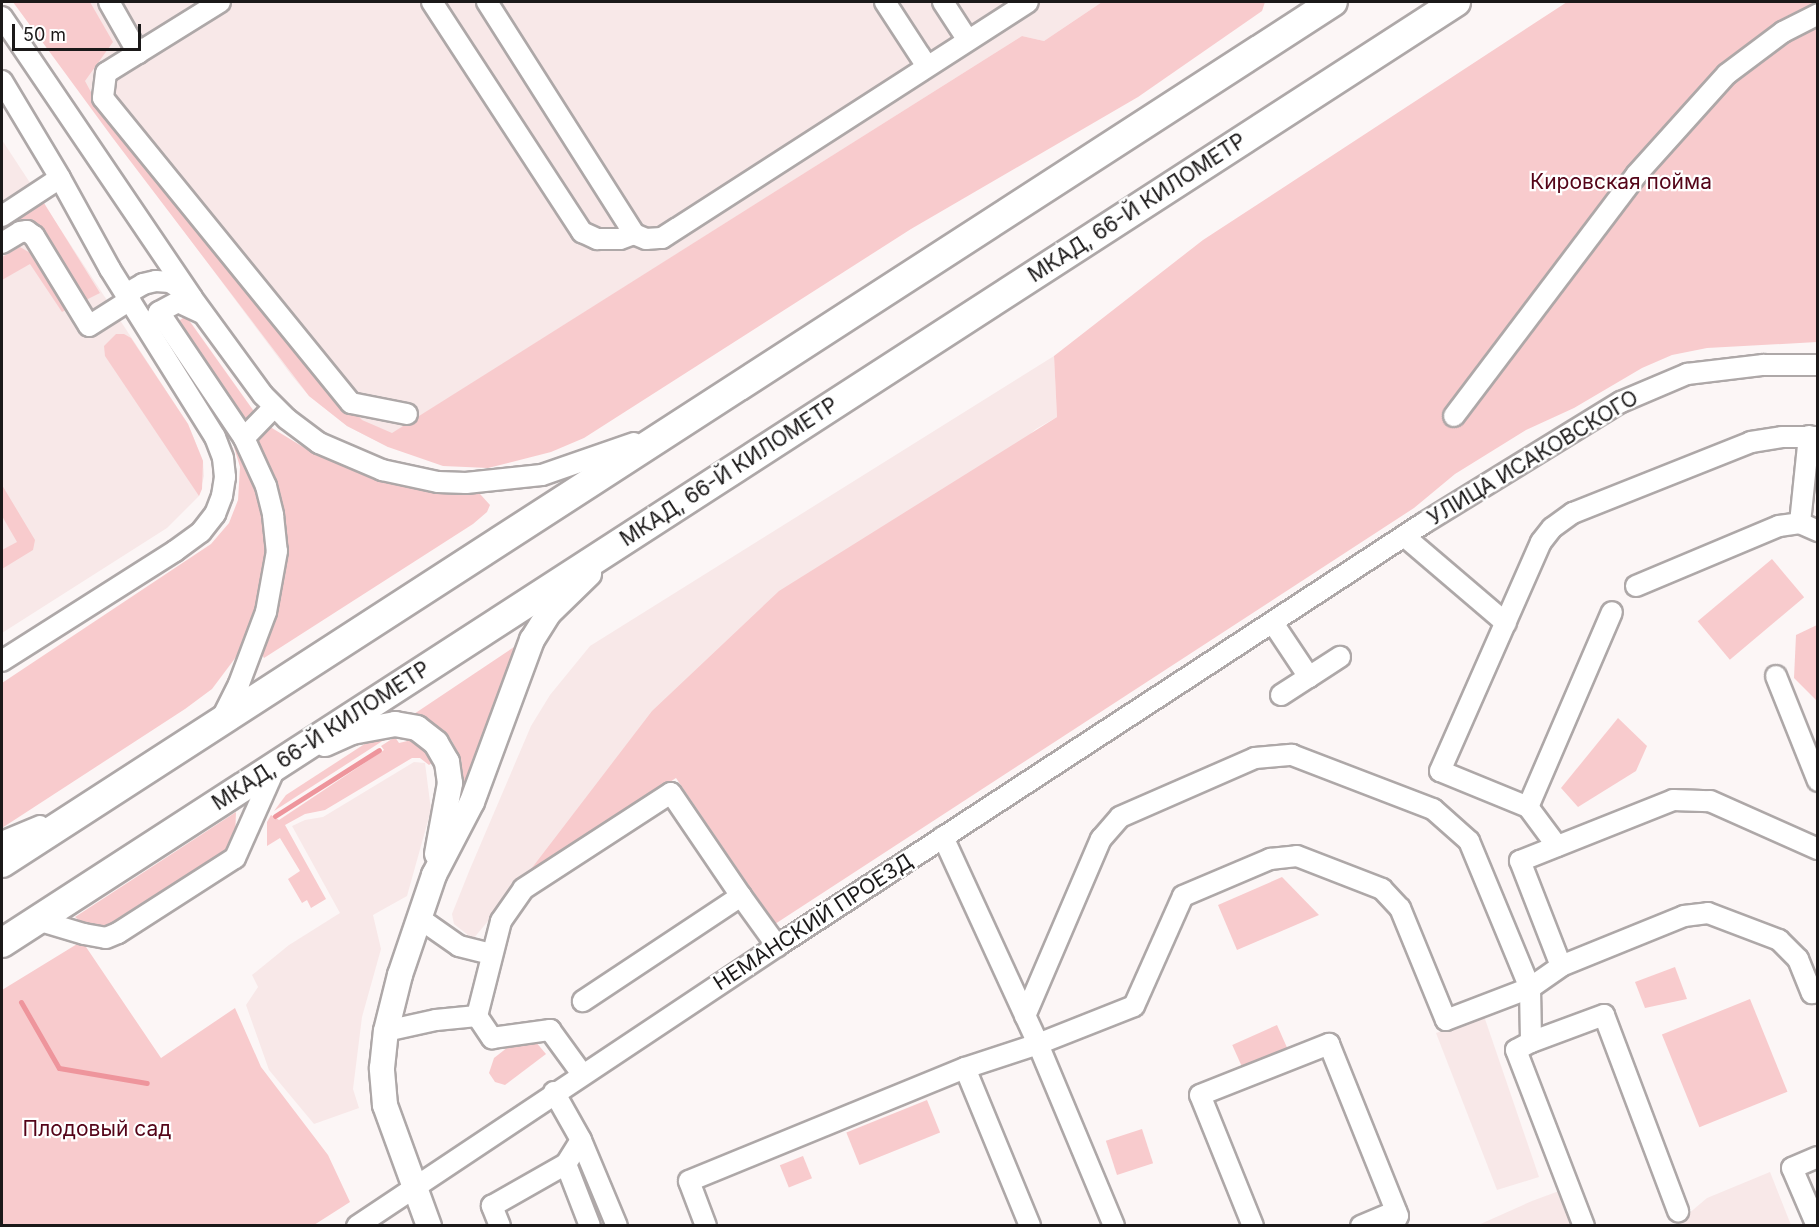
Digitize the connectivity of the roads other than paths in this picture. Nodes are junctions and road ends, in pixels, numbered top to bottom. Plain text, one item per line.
1 (109, 2) edge
2 (220, 2) edge
3 (432, 2) edge
4 (487, 2) edge
5 (885, 2) edge
6 (943, 2) edge
7 (1028, 2) edge
8 (1333, 2) edge
9 (1456, 2) edge
10 (1818, 14) edge
11 (2, 16) edge
12 (967, 39) junction
13 (138, 53) junction
14 (926, 65) junction
15 (2, 81) edge
16 (60, 178) junction
17 (2, 216) edge
18 (633, 234) junction
19 (2, 243) edge
20 (128, 297) junction
21 (197, 305) junction
22 (159, 312) junction
23 (156, 342) junction
24 (1818, 365) edge
25 (274, 407) junction
26 (407, 414) dead end
27 (1454, 416) dead end
28 (689, 418) junction
29 (1813, 436) edge
30 (244, 438) junction
31 (669, 512) junction
32 (1809, 527) edge
33 (1404, 537) junction
34 (1636, 586) dead end
35 (1612, 612) dead end
36 (1273, 623) junction
37 (1506, 623) junction
38 (1340, 657) dead end
39 (2, 661) edge
40 (1776, 676) dead end
41 (1309, 677) junction
42 (1281, 695) dead end
43 (220, 721) junction
44 (276, 766) junction
45 (1818, 781) edge
46 (117, 788) junction
47 (1528, 807) junction
48 (943, 837) junction
49 (2, 842) edge
50 (1557, 846) junction
51 (1818, 849) edge
52 (2, 863) edge
53 (434, 875) junction
54 (741, 896) junction
55 (418, 918) junction
56 (37, 920) junction
57 (2, 943) edge
58 (777, 946) junction
59 (492, 954) junction
60 (1561, 966) junction
61 (1530, 988) junction
62 (1816, 997) edge
63 (583, 1000) dead end
64 (477, 1016) junction
65 (1025, 1016) junction
66 (386, 1031) junction
67 (1531, 1042) junction
68 (1038, 1044) junction
69 (965, 1068) junction
70 (582, 1074) junction
71 (554, 1092) junction
72 (581, 1140) junction
73 (1818, 1157) edge
74 (566, 1164) junction
75 (413, 1188) junction
76 (1678, 1211) dead end
77 (1395, 1218) edge
78 (357, 1226) edge
79 (429, 1226) edge
80 (500, 1226) edge
81 (590, 1226) edge
82 (617, 1226) edge
83 (706, 1226) edge
84 (1030, 1226) edge
85 (1114, 1226) edge
86 (1253, 1226) edge
87 (1361, 1226) edge
88 (1584, 1226) edge
89 (1817, 1226) edge

1 - 13 street
2 - 13 street
3 - 18 street
4 - 18 street
5 - 14 street
6 - 12 street
7 - 12 street
8 - 28 highway
9 - 31 highway, МКАД, 66-Й КИЛОМЕТР
10 - 27 street
11 - 21 street
12 - 14 street
13 - 26 street
14 - 18 street
15 - 16 street
16 - 17 street
16 - 20 street
19 - 20 street
20 - 21 street
20 - 23 street
21 - 22 street
21 - 25 street
22 - 23 street
22 - 30 street
23 - 39 street
24 - 33 street, УЛИЦА ИСАКОВСКОГО
25 - 28 street
25 - 30 street
28 - 43 highway
29 - 32 street
29 - 37 street
30 - 43 street
31 - 44 highway, МКАД, 66-Й КИЛОМЕТР
31 - 53 main road
32 - 34 street
33 - 36 street, УЛИЦА ИСАКОВСКОГО
33 - 37 street
35 - 47 street
36 - 41 street
36 - 48 street, НЕМАНСКИЙ ПРОЕЗД
37 - 47 street
38 - 41 street
40 - 45 street
41 - 42 street
43 - 46 highway
44 - 53 main road
44 - 56 highway, МКАД, 66-Й КИЛОМЕТР
44 - 56 street
46 - 49 street
46 - 52 highway
47 - 50 street
48 - 58 street, НЕМАНСКИЙ ПРОЕЗД
48 - 65 street
50 - 51 street
50 - 60 street
53 - 55 main road
54 - 58 street
54 - 59 street
54 - 63 street
55 - 59 street
55 - 66 main road
56 - 57 highway, МКАД, 66-Й КИЛОМЕТР
58 - 70 street, НЕМАНСКИЙ ПРОЕЗД
59 - 64 street
60 - 61 street
60 - 62 street
61 - 65 street
61 - 67 street
61 - 68 street
64 - 66 street
64 - 70 street
65 - 68 street
66 - 75 main road
67 - 76 street
67 - 88 street
68 - 69 street
68 - 85 street
69 - 83 street
69 - 84 street
70 - 71 street, НЕМАНСКИЙ ПРОЕЗД
71 - 72 street
71 - 75 street, НЕМАНСКИЙ ПРОЕЗД
72 - 74 street
72 - 82 street
73 - 89 street
74 - 80 street
74 - 81 street
75 - 78 street, НЕМАНСКИЙ ПРОЕЗД
75 - 79 main road
77 - 86 street
77 - 87 street

